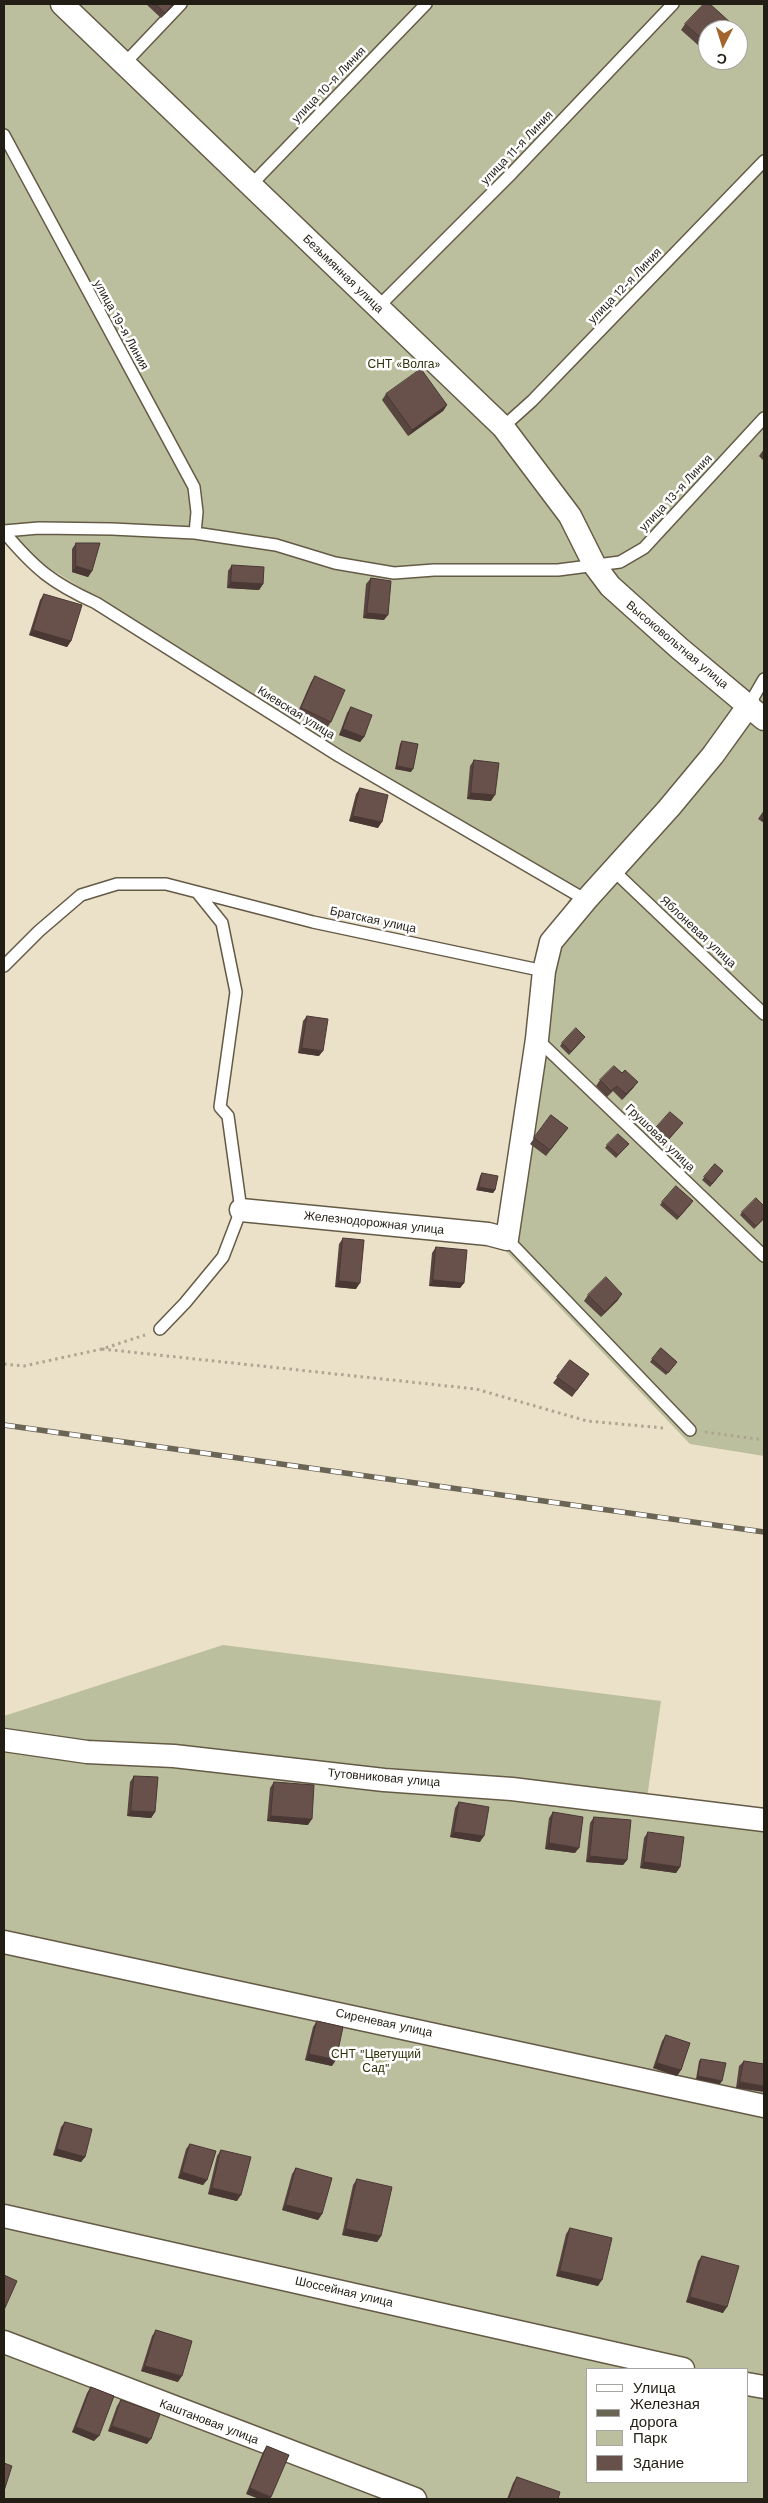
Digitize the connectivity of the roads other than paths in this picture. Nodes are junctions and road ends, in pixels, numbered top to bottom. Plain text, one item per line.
1 (62, 4) edge
2 (182, 4) edge
3 (426, 4) edge
4 (673, 4) edge
5 (124, 64) junction
6 (4, 135) edge
7 (764, 161) edge
8 (251, 185) junction
9 (377, 308) junction
10 (764, 418) edge
11 (503, 427) junction
12 (4, 532) edge
13 (195, 533) junction
14 (594, 566) junction
15 (764, 679) edge
16 (756, 712) edge
17 (614, 871) junction
18 (197, 892) junction
19 (586, 900) junction
20 (4, 966) edge
21 (544, 971) junction
22 (764, 1014) edge
23 (537, 1039) junction
24 (241, 1210) junction
25 (507, 1239) junction
26 (764, 1256) edge
27 (160, 1329) road end
28 (690, 1430) road end
29 (4, 1740) edge
30 (764, 1820) edge
31 (4, 1942) edge
32 (764, 2106) edge
33 (4, 2216) edge
34 (4, 2342) edge
35 (679, 2368) edge
36 (748, 2384) edge
37 (764, 2388) edge
38 (415, 2499) edge

1 - 5 street, Безымянная улица
2 - 5 lane
3 - 8 lane, улица 10-я Линия
4 - 9 lane, улица 11-я Линия
5 - 8 street, Безымянная улица
6 - 13 lane, улица 19-я Линия
7 - 11 lane, улица 12-я Линия
8 - 9 street, Безымянная улица
9 - 11 street, Безымянная улица
10 - 14 lane, улица 13-я Линия
11 - 14 street, Безымянная улица
12 - 13 lane, улица 13-я Линия
12 - 19 lane, Киевская улица
13 - 14 lane, улица 13-я Линия
14 - 16 street, Высоковольтная улица
15 - 16 lane
16 - 17 street
17 - 19 street
17 - 22 lane, Яблоневая улица
18 - 20 lane, Братская улица
18 - 21 lane, Братская улица
18 - 24 lane
19 - 21 street
21 - 23 street
23 - 25 street
23 - 26 lane, Грушовая улица
24 - 25 street, Железнодорожная улица
24 - 27 lane
25 - 28 lane
29 - 30 street, Тутовниковая улица
31 - 32 street, Сиреневая улица
33 - 35 street, Шоссейная улица
34 - 38 street, Каштановая улица
36 - 37 street

